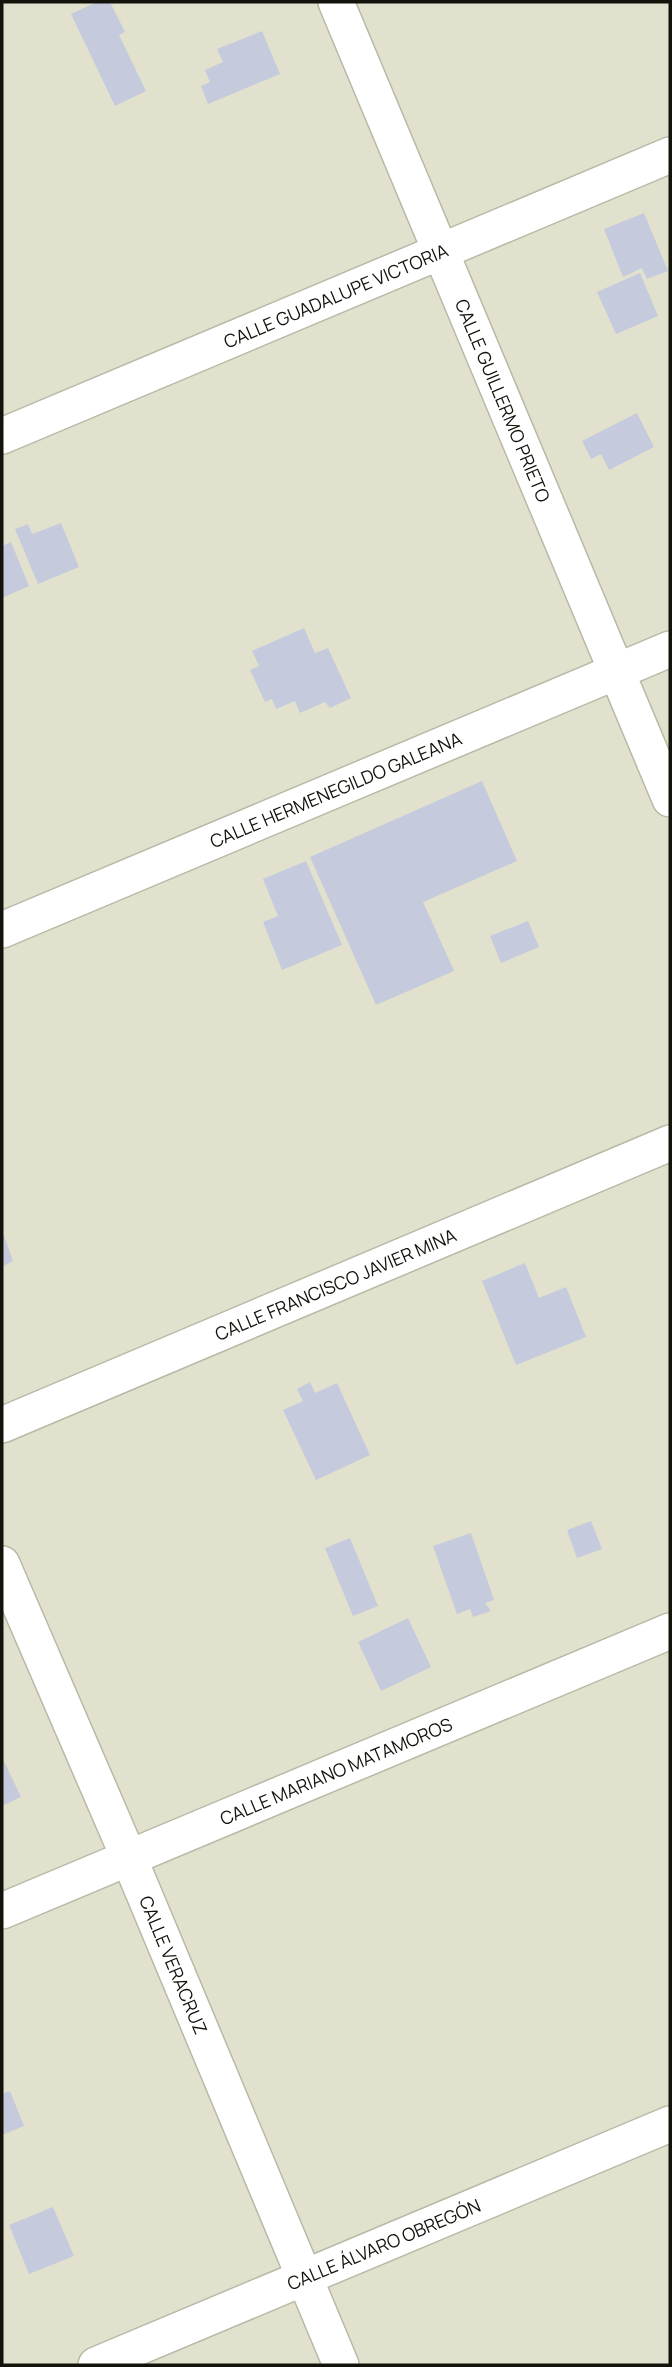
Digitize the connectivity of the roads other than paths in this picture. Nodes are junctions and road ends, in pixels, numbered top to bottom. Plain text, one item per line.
1 (336, 2) edge
2 (670, 155) edge
3 (443, 251) junction
4 (2, 436) edge
5 (670, 649) edge
6 (617, 672) junction
7 (670, 799) edge
8 (2, 930) edge
9 (670, 1143) edge
10 (2, 1426) edge
11 (2, 1564) edge
12 (670, 1631) edge
13 (129, 1858) junction
14 (2, 1911) edge
15 (670, 2124) edge
16 (303, 2278) junction
17 (96, 2365) edge
18 (341, 2365) edge

1 - 3 street, CALLE GUILLERMO PRIETO
2 - 3 street, CALLE GUADALUPE VICTORIA
3 - 4 street, CALLE GUADALUPE VICTORIA
3 - 6 street, CALLE GUILLERMO PRIETO
5 - 6 street, CALLE HERMENEGILDO GALEANA
6 - 7 street, CALLE GUILLERMO PRIETO
6 - 8 street, CALLE HERMENEGILDO GALEANA
9 - 10 street, CALLE FRANCISCO JAVIER MINA
11 - 13 street, CALLE VERACRUZ
12 - 13 street, CALLE MARIANO MATAMOROS
13 - 14 street, CALLE MARIANO MATAMOROS
13 - 16 street, CALLE VERACRUZ
15 - 16 street, CALLE ÁLVARO OBREGÓN
16 - 17 street, CALLE ÁLVARO OBREGÓN
16 - 18 street, CALLE VERACRUZ

